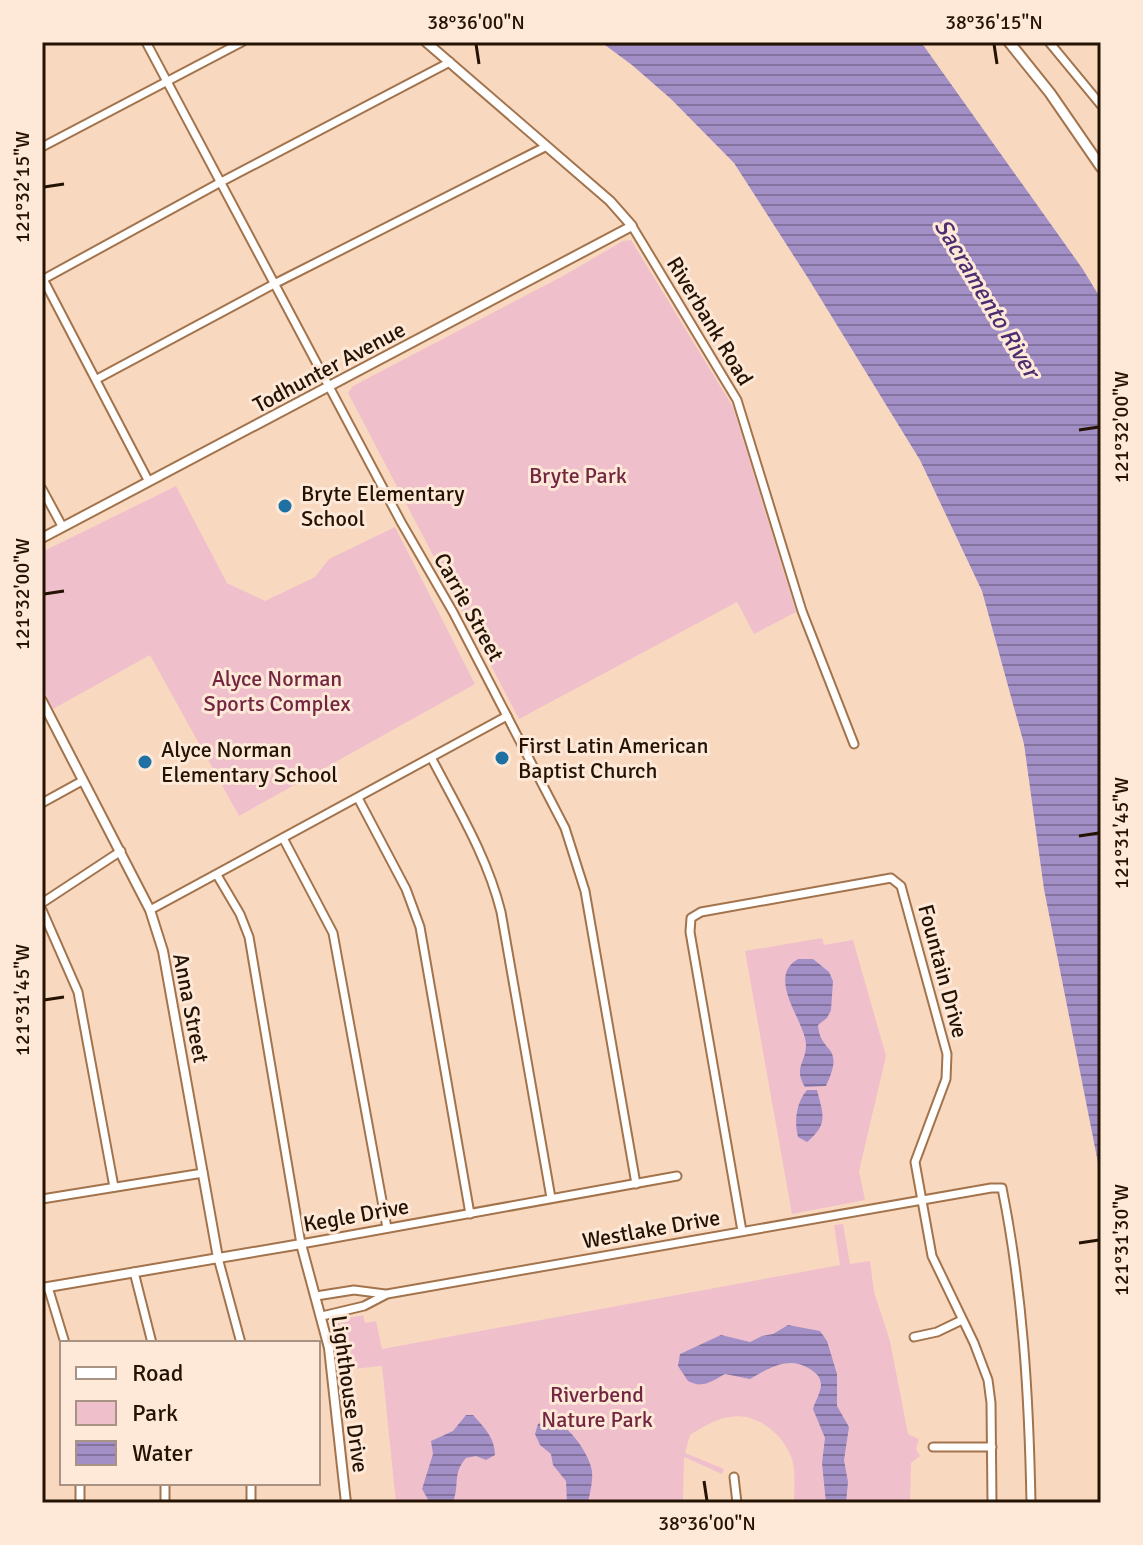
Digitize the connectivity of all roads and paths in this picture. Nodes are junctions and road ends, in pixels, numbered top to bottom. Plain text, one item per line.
1 (146, 42) edge
2 (242, 42) edge
3 (426, 42) edge
4 (1009, 42) edge
5 (1049, 42) edge
6 (450, 62) junction
7 (166, 80) junction
8 (1101, 105) edge
9 (42, 147) edge
10 (545, 147) junction
11 (1101, 167) edge
12 (221, 182) junction
13 (632, 226) junction
14 (42, 279) edge
15 (276, 283) junction
16 (97, 379) junction
17 (330, 388) junction
18 (148, 480) junction
19 (42, 489) edge
20 (62, 526) junction
21 (42, 538) edge
22 (42, 701) edge
23 (507, 716) junction
24 (854, 744) dead end
25 (432, 759) junction
26 (82, 781) junction
27 (358, 798) junction
28 (42, 803) edge
29 (283, 838) junction
30 (121, 851) junction
31 (217, 875) junction
32 (42, 903) edge
33 (42, 910) edge
34 (150, 910) junction
35 (203, 1173) junction
36 (677, 1176) dead end
37 (636, 1184) junction
38 (114, 1187) junction
39 (551, 1198) junction
40 (42, 1199) edge
41 (921, 1200) junction
42 (470, 1214) junction
43 (387, 1228) junction
44 (742, 1231) junction
45 (301, 1244) junction
46 (218, 1258) junction
47 (134, 1272) junction
48 (45, 1288) edge
49 (354, 1290) junction
50 (387, 1294) junction
51 (316, 1296) junction
52 (357, 1307) junction
53 (322, 1316) junction
54 (962, 1320) junction
55 (914, 1337) dead end
56 (64, 1341) edge
57 (151, 1341) edge
58 (240, 1341) edge
59 (933, 1447) dead end
60 (992, 1447) junction
61 (734, 1477) dead end
62 (346, 1503) edge
63 (737, 1503) edge
64 (992, 1503) edge
65 (1031, 1503) edge

1 - 7 street, Carrie Street
2 - 7 street
3 - 6 street, Riverbank Road
4 - 11 main road
5 - 8 street
6 - 10 street, Riverbank Road
6 - 12 street
7 - 9 street
7 - 12 street, Carrie Street
10 - 13 street, Riverbank Road
10 - 15 street
12 - 14 street
12 - 15 street, Carrie Street
13 - 17 street, Todhunter Avenue
13 - 24 street, Riverbank Road
14 - 16 street
15 - 16 street
15 - 17 street, Carrie Street
16 - 18 street
17 - 18 street, Todhunter Avenue
17 - 23 street, Carrie Street
18 - 20 street, Todhunter Avenue
19 - 20 street
20 - 21 street, Todhunter Avenue
22 - 26 street, Anna Street
23 - 25 street
23 - 37 street, Carrie Street
25 - 27 street
25 - 39 street
26 - 28 street
26 - 30 street, Anna Street
27 - 29 street
27 - 42 street
29 - 31 street
29 - 43 street
30 - 32 street
30 - 34 street, Anna Street
31 - 34 street
31 - 45 street
33 - 38 street
34 - 35 street, Anna Street
35 - 38 street
35 - 46 street, Anna Street
36 - 37 street, Kegle Drive
37 - 39 street, Kegle Drive
38 - 40 street
39 - 42 street, Kegle Drive
41 - 44 street, Westlake Drive
41 - 44 street, Fountain Drive
41 - 54 street, Fountain Drive
41 - 65 street, Westlake Drive
42 - 43 street, Kegle Drive
43 - 45 street, Kegle Drive
44 - 50 street, Westlake Drive
45 - 46 street, Kegle Drive
45 - 51 street, Lighthouse Drive
46 - 47 street, Kegle Drive
46 - 58 street, Anna Street
47 - 48 street, Kegle Drive
47 - 57 street
48 - 56 street
49 - 50 street, Westlake Drive
49 - 51 street, Westlake Drive
49 - 52 street
50 - 52 street, Westlake Drive
51 - 53 street, Lighthouse Drive
52 - 53 street, Westlake Drive
53 - 62 street, Lighthouse Drive
54 - 55 street
54 - 60 street, Fountain Drive
59 - 60 street
60 - 64 street, Fountain Drive
61 - 63 street

